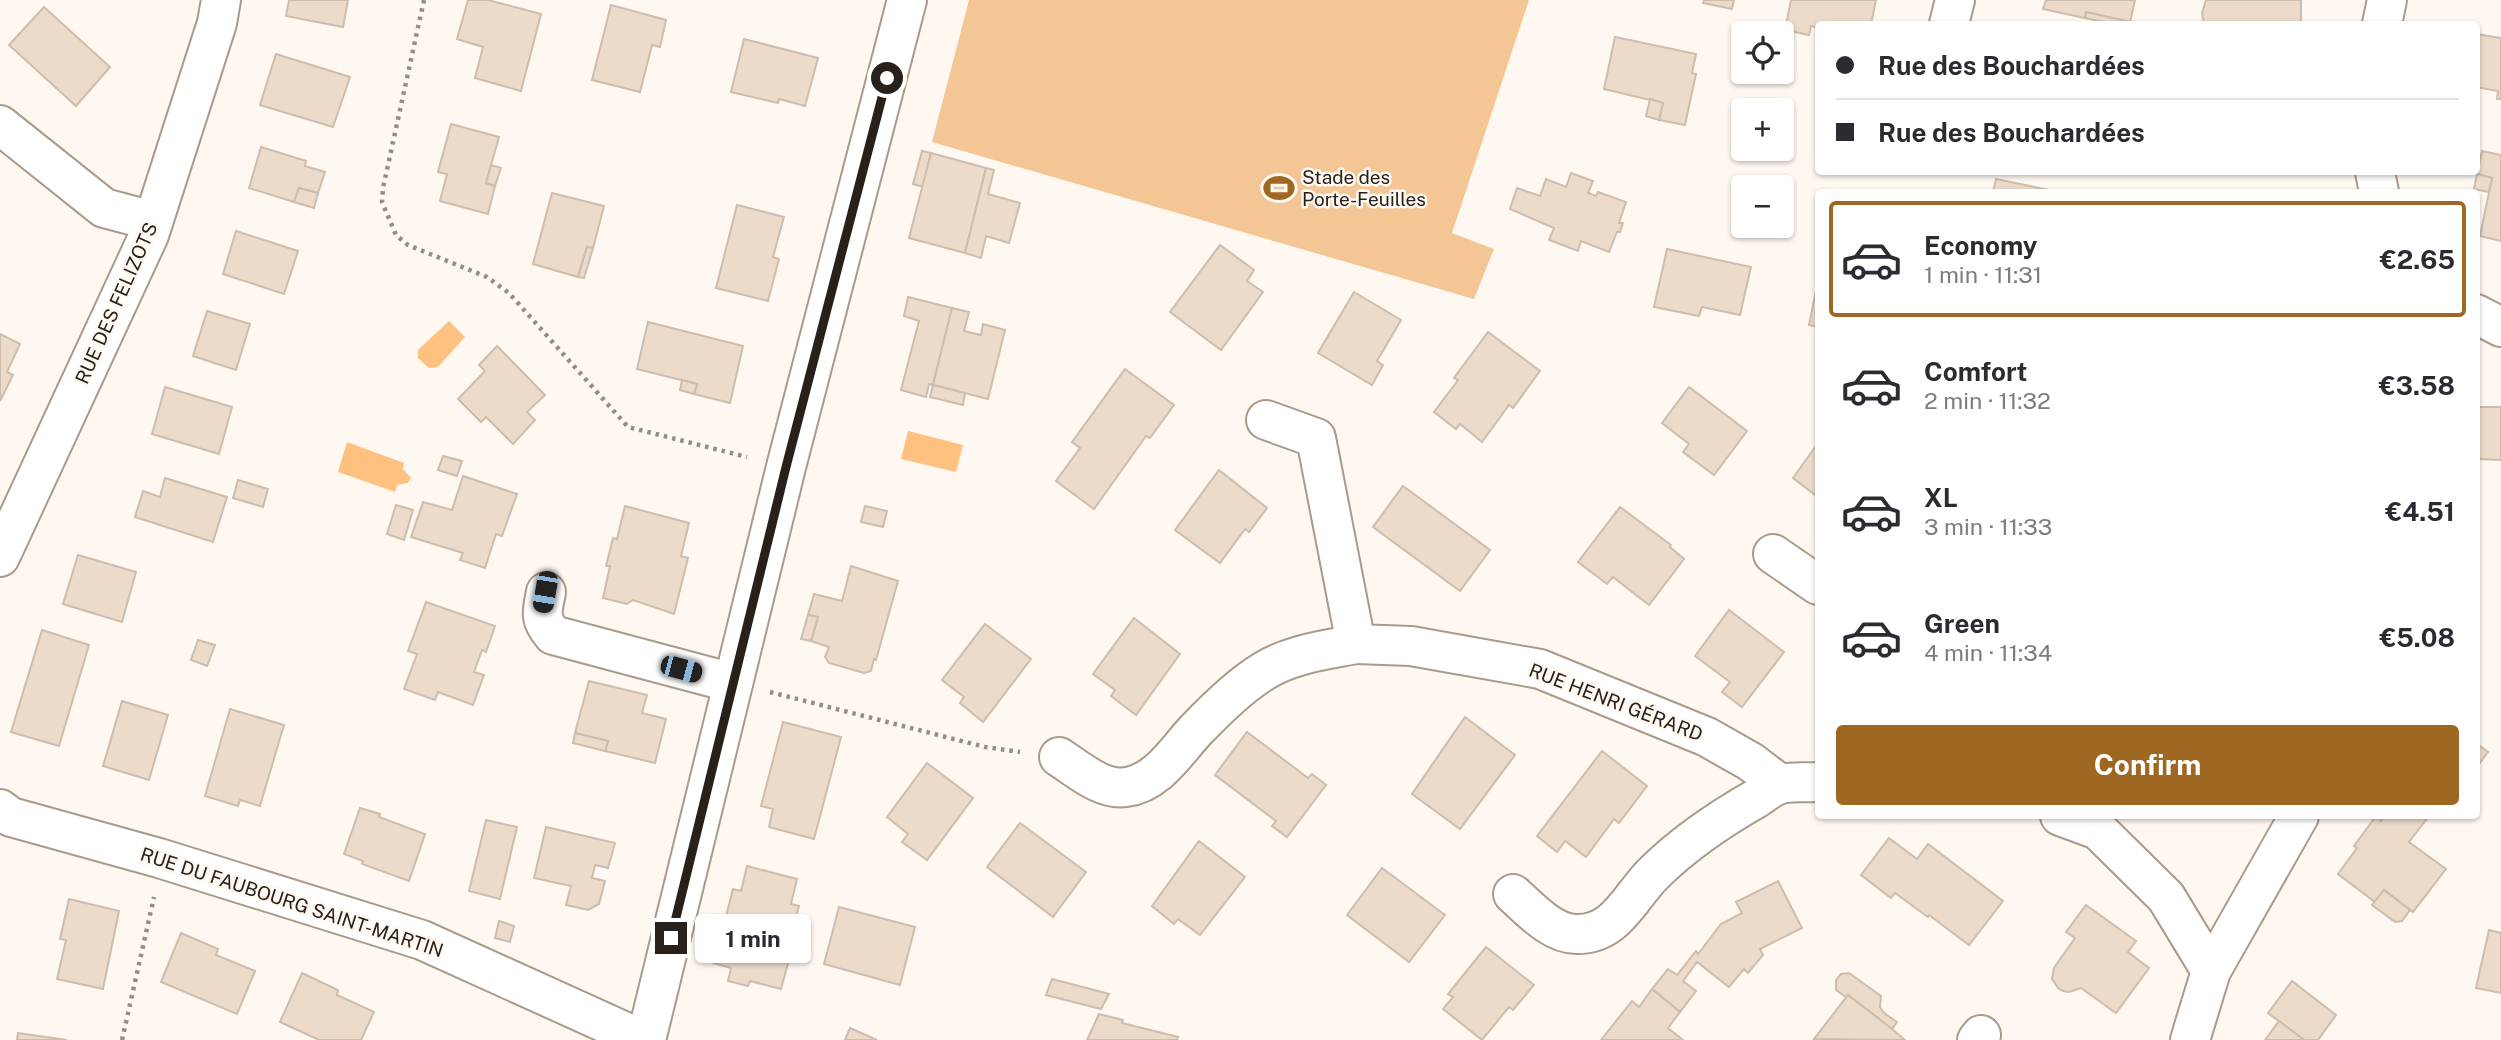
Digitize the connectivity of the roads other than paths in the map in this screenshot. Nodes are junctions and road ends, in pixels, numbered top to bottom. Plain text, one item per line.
1 (221, 0) edge
2 (907, 0) edge
3 (1955, 0) edge
4 (2387, 0) edge
5 (1950, 21) edge
6 (2383, 21) edge
7 (0, 125) edge
8 (153, 221) junction
9 (2480, 316) edge
10 (2501, 327) edge
11 (1266, 421) dead end
12 (1773, 554) dead end
13 (0, 557) edge
14 (1815, 583) edge
15 (545, 592) dead end
16 (1356, 644) junction
17 (733, 683) junction
18 (1059, 757) road end
19 (1815, 782) edge
20 (1780, 785) junction
21 (4, 815) edge
22 (2068, 819) edge
23 (2297, 819) edge
24 (1513, 894) dead end
25 (2211, 971) junction
26 (645, 1040) edge
27 (2190, 1040) edge

1 - 8 street, RUE DES FELIZOTS
2 - 17 street
3 - 5 street
4 - 6 street
7 - 8 street
8 - 13 street, RUE DES FELIZOTS
9 - 10 street
11 - 16 street
12 - 14 street
15 - 17 street
16 - 18 street, RUE HENRI GÉRARD
16 - 20 street, RUE HENRI GÉRARD
17 - 26 street
19 - 20 street
20 - 24 street
21 - 26 street, RUE DU FAUBOURG SAINT-MARTIN
22 - 25 street
23 - 25 street
25 - 27 street

